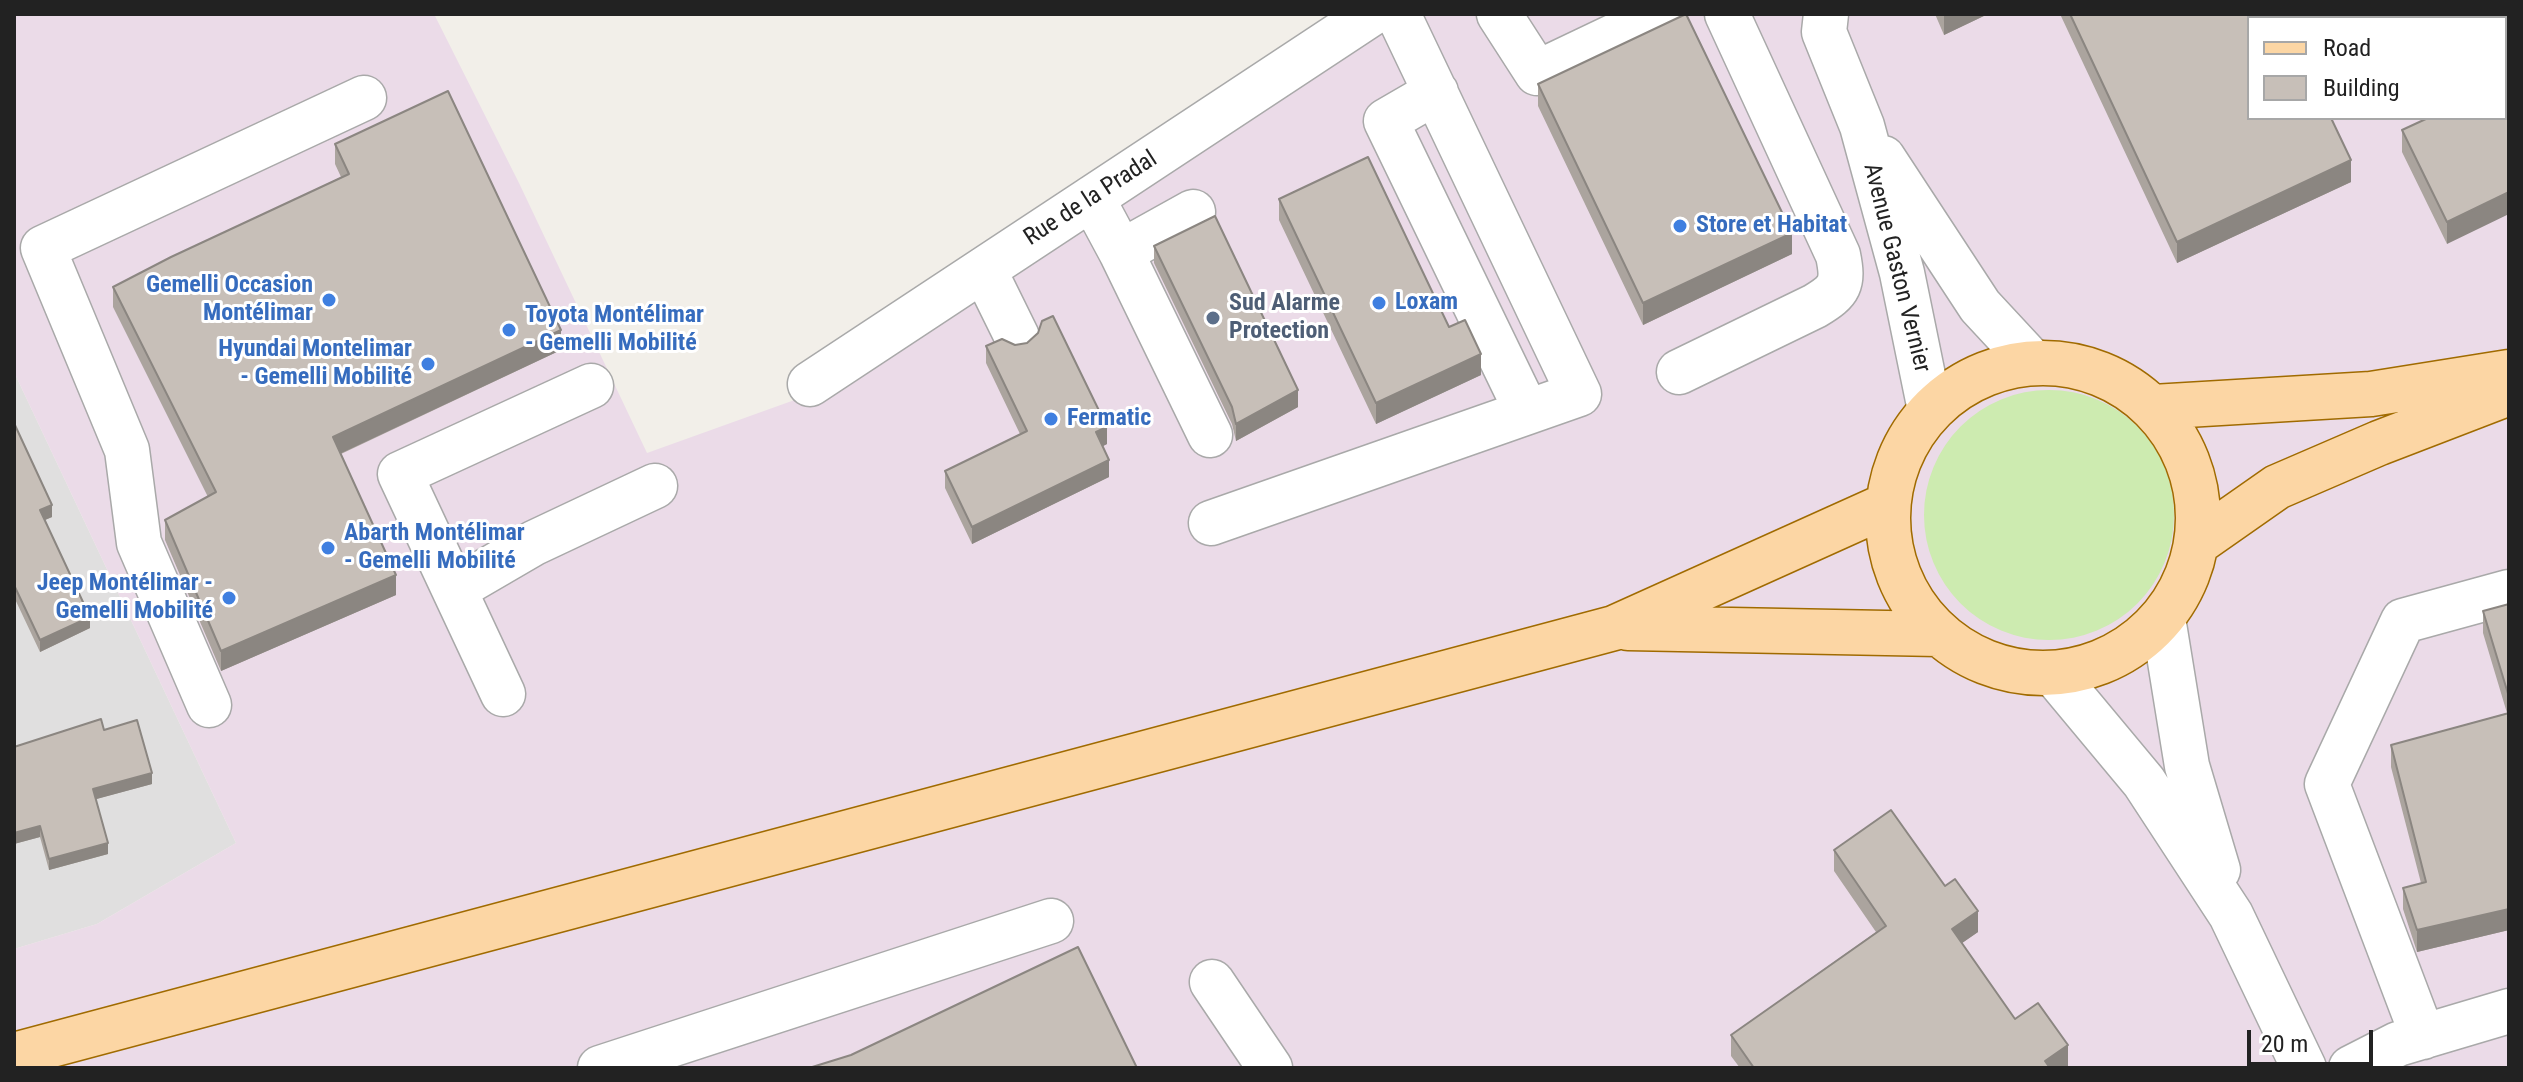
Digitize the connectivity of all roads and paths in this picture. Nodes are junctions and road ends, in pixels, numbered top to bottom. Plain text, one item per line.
1 (1371, 14) edge
2 (1398, 14) edge
3 (1499, 14) edge
4 (1661, 14) edge
5 (1727, 14) edge
6 (1818, 20) edge
7 (1436, 92) junction
8 (364, 98) dead end
9 (1862, 126) junction
10 (1092, 198) junction
11 (1193, 212) dead end
12 (1121, 252) junction
13 (984, 270) junction
14 (1017, 337) dead end
15 (2032, 362) junction
16 (1679, 372) dead end
17 (2509, 372) edge
18 (810, 384) dead end
19 (591, 386) dead end
20 (2509, 393) edge
21 (2153, 407) junction
22 (1930, 410) junction
23 (1527, 412) junction
24 (1210, 435) dead end
25 (655, 486) dead end
26 (1887, 505) junction
27 (1211, 523) dead end
28 (2197, 543) junction
29 (455, 589) junction
30 (2509, 592) edge
31 (2163, 618) junction
32 (1614, 628) junction
33 (1938, 634) junction
34 (2054, 674) junction
35 (503, 694) dead end
36 (209, 705) dead end
37 (2231, 915) junction
38 (1051, 921) dead end
39 (1212, 982) dead end
40 (2509, 1011) edge
41 (2423, 1037) junction
42 (14, 1055) edge
43 (600, 1068) edge
44 (1270, 1068) edge
45 (2304, 1068) edge
46 (2351, 1068) edge

1 - 10 street, Rue de la Pradal
2 - 7 street
3 - 4 street
5 - 16 street
6 - 9 street, Avenue Gaston Vernier
7 - 23 street
7 - 23 street
8 - 36 street
9 - 15 street, Avenue Gaston Vernier
9 - 22 street, Avenue Gaston Vernier
10 - 12 street
10 - 13 street, Rue de la Pradal
11 - 12 street
12 - 24 street
13 - 14 street
13 - 18 street, Rue de la Pradal
15 - 21 main road
15 - 22 main road
17 - 21 main road
19 - 29 street
20 - 28 main road
21 - 28 main road
22 - 26 main road
23 - 27 street
25 - 29 street
26 - 32 main road
26 - 33 main road
28 - 31 main road
29 - 35 street
30 - 41 street
31 - 34 main road
31 - 37 street
32 - 33 main road
32 - 42 main road
33 - 34 main road
34 - 37 street
37 - 45 street
38 - 43 street
39 - 44 street
40 - 41 street
41 - 46 street

